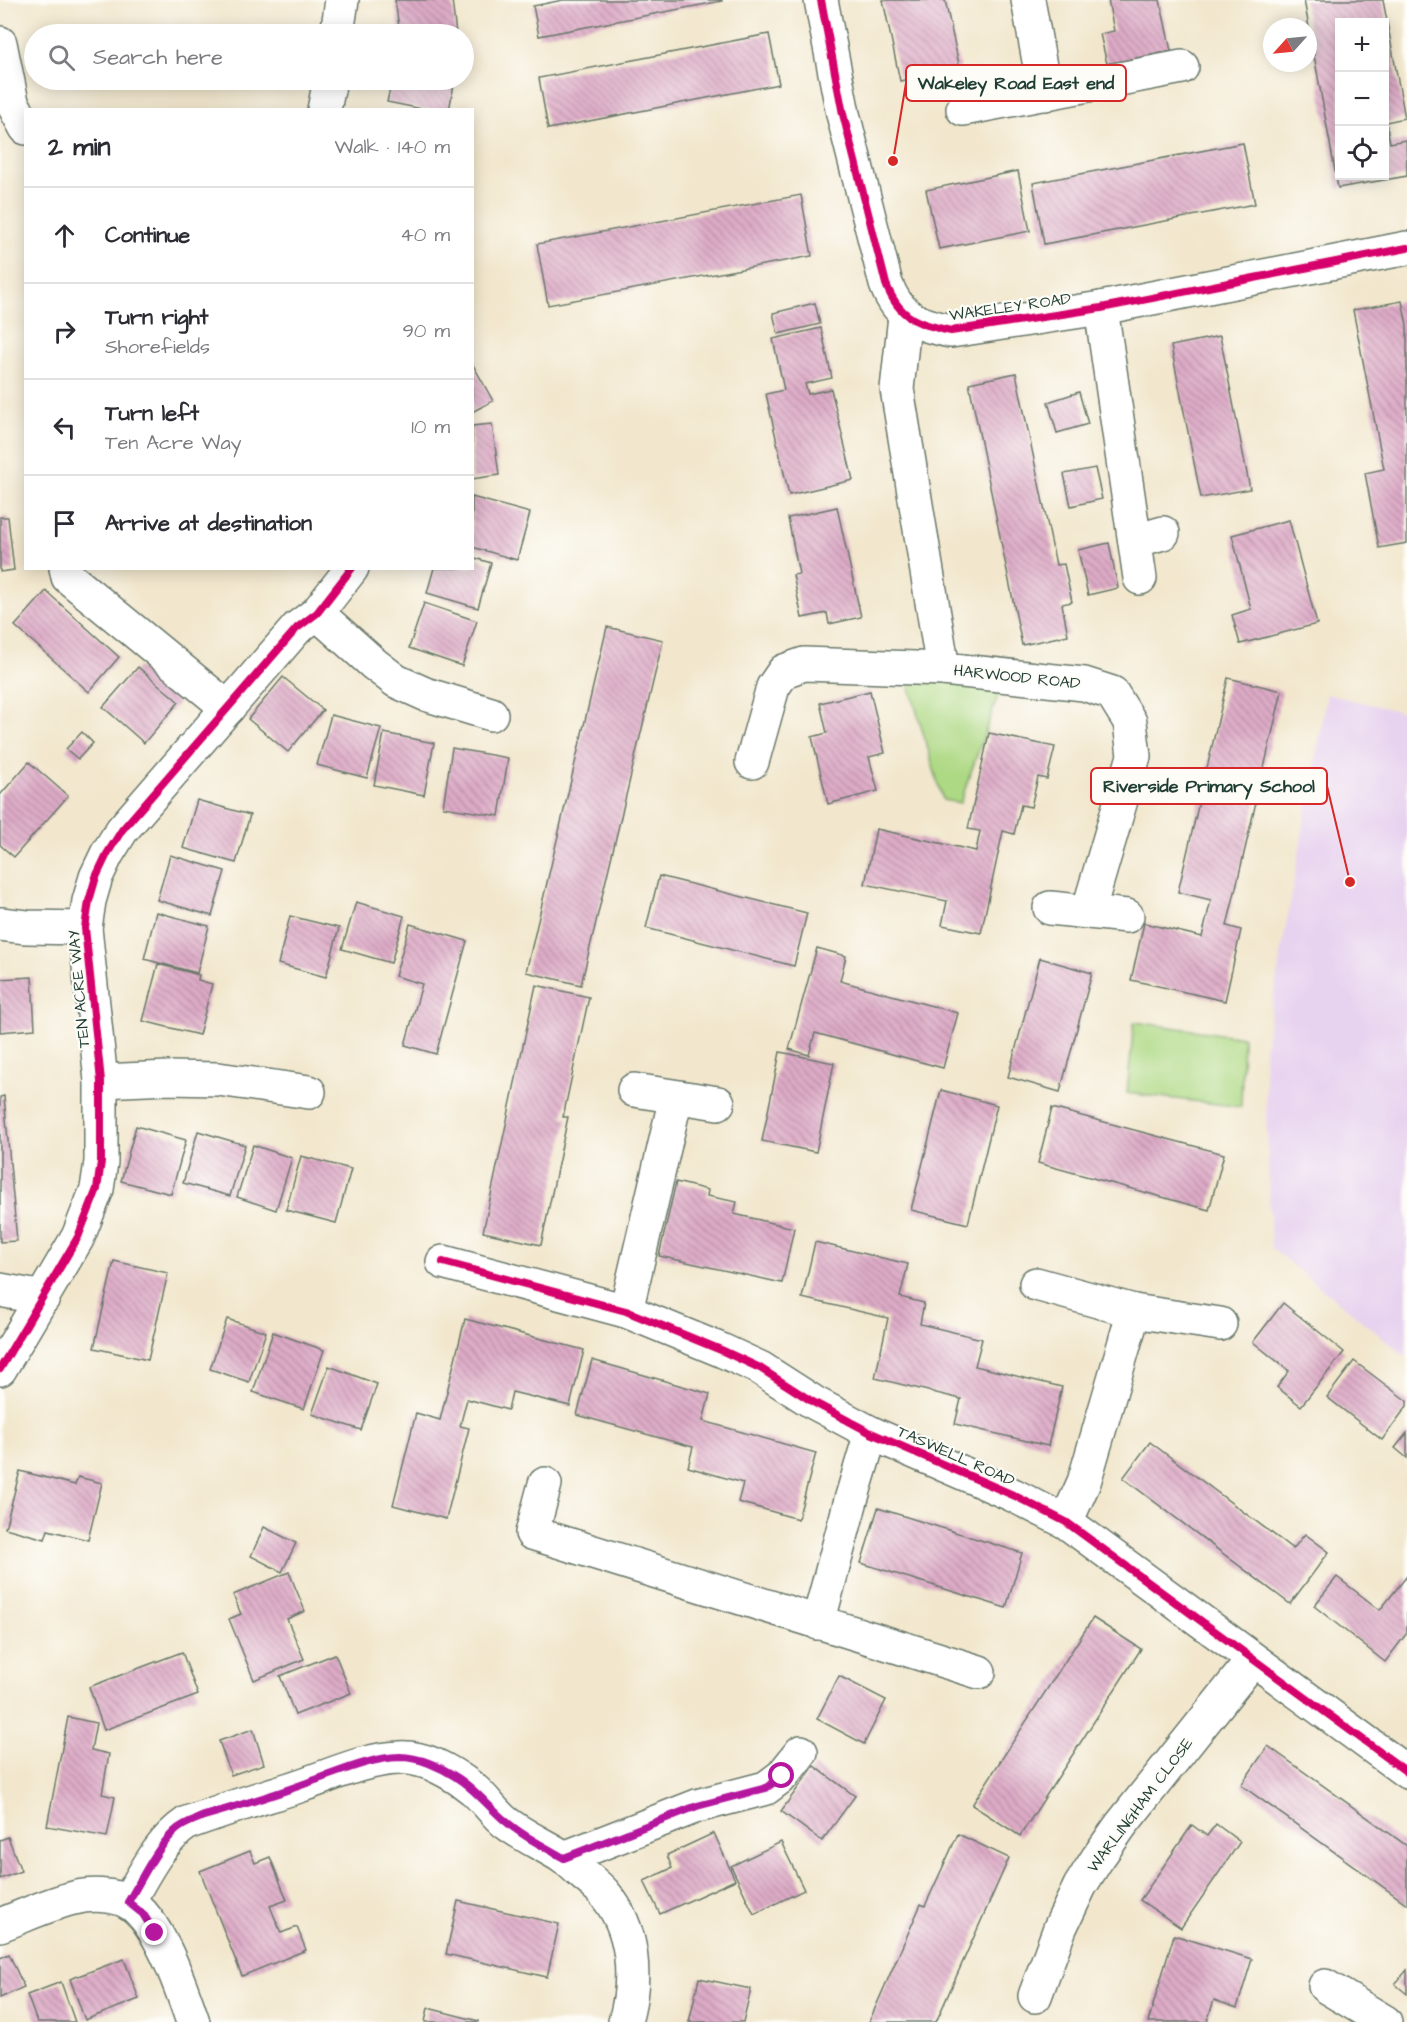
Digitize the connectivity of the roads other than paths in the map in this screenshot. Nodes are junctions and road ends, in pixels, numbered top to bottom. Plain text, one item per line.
1 (342, 0) edge
2 (821, 0) edge
3 (1028, 0) edge
4 (338, 24) edge
5 (0, 43) edge
6 (0, 52) edge
7 (1182, 67) dead end
8 (328, 90) edge
9 (1045, 94) junction
10 (324, 108) edge
11 (963, 110) dead end
12 (24, 124) edge
13 (1407, 248) edge
14 (1101, 308) junction
15 (905, 316) junction
16 (66, 570) edge
17 (350, 570) edge
18 (1140, 578) dead end
19 (317, 613) junction
20 (943, 669) junction
21 (228, 708) junction
22 (491, 714) dead end
23 (752, 762) dead end
24 (1050, 908) dead end
25 (1088, 912) junction
26 (1127, 916) dead end
27 (0, 924) edge
28 (85, 928) junction
29 (101, 1082) junction
30 (634, 1090) dead end
31 (309, 1092) dead end
32 (676, 1097) junction
33 (718, 1103) dead end
34 (443, 1262) dead end
35 (1036, 1284) dead end
36 (0, 1290) edge
37 (43, 1298) junction
38 (626, 1311) junction
39 (1134, 1311) junction
40 (1220, 1324) dead end
41 (0, 1369) edge
42 (871, 1433) junction
43 (545, 1484) dead end
44 (1066, 1522) junction
45 (818, 1623) junction
46 (1253, 1660) junction
47 (979, 1672) dead end
48 (801, 1752) dead end
49 (1404, 1764) edge
50 (564, 1858) junction
51 (128, 1902) junction
52 (0, 1925) edge
53 (1325, 1986) dead end
54 (1035, 1996) dead end
55 (193, 2022) edge
56 (625, 2022) edge
57 (1385, 2022) edge

1 - 4 street
2 - 15 street
3 - 9 street
5 - 6 street
6 - 12 street
7 - 9 street
8 - 10 street
9 - 11 street
13 - 14 street, WAKELEY ROAD
14 - 15 street, WAKELEY ROAD
14 - 18 street
15 - 20 street, HARWOOD ROAD
16 - 21 street
17 - 19 street, TEN ACRE WAY
19 - 21 street, TEN ACRE WAY
19 - 22 street
20 - 23 street, HARWOOD ROAD
20 - 25 street, HARWOOD ROAD
21 - 28 street, TEN ACRE WAY
24 - 25 street
25 - 26 street
27 - 28 street
28 - 29 street, TEN ACRE WAY
29 - 31 street
29 - 37 street, TEN ACRE WAY
30 - 32 street
32 - 33 street
32 - 38 street
34 - 38 street, TASWELL ROAD
35 - 39 street
36 - 37 street
37 - 41 street, TEN ACRE WAY
38 - 42 street, TASWELL ROAD
39 - 40 street
39 - 44 street
42 - 44 street, TASWELL ROAD
42 - 45 street
43 - 45 street
44 - 46 street, TASWELL ROAD
45 - 47 street
46 - 49 street, TASWELL ROAD
46 - 54 street, WARLINGHAM CLOSE
48 - 50 street
50 - 51 street
50 - 56 street
51 - 52 street
51 - 55 street
53 - 57 street

